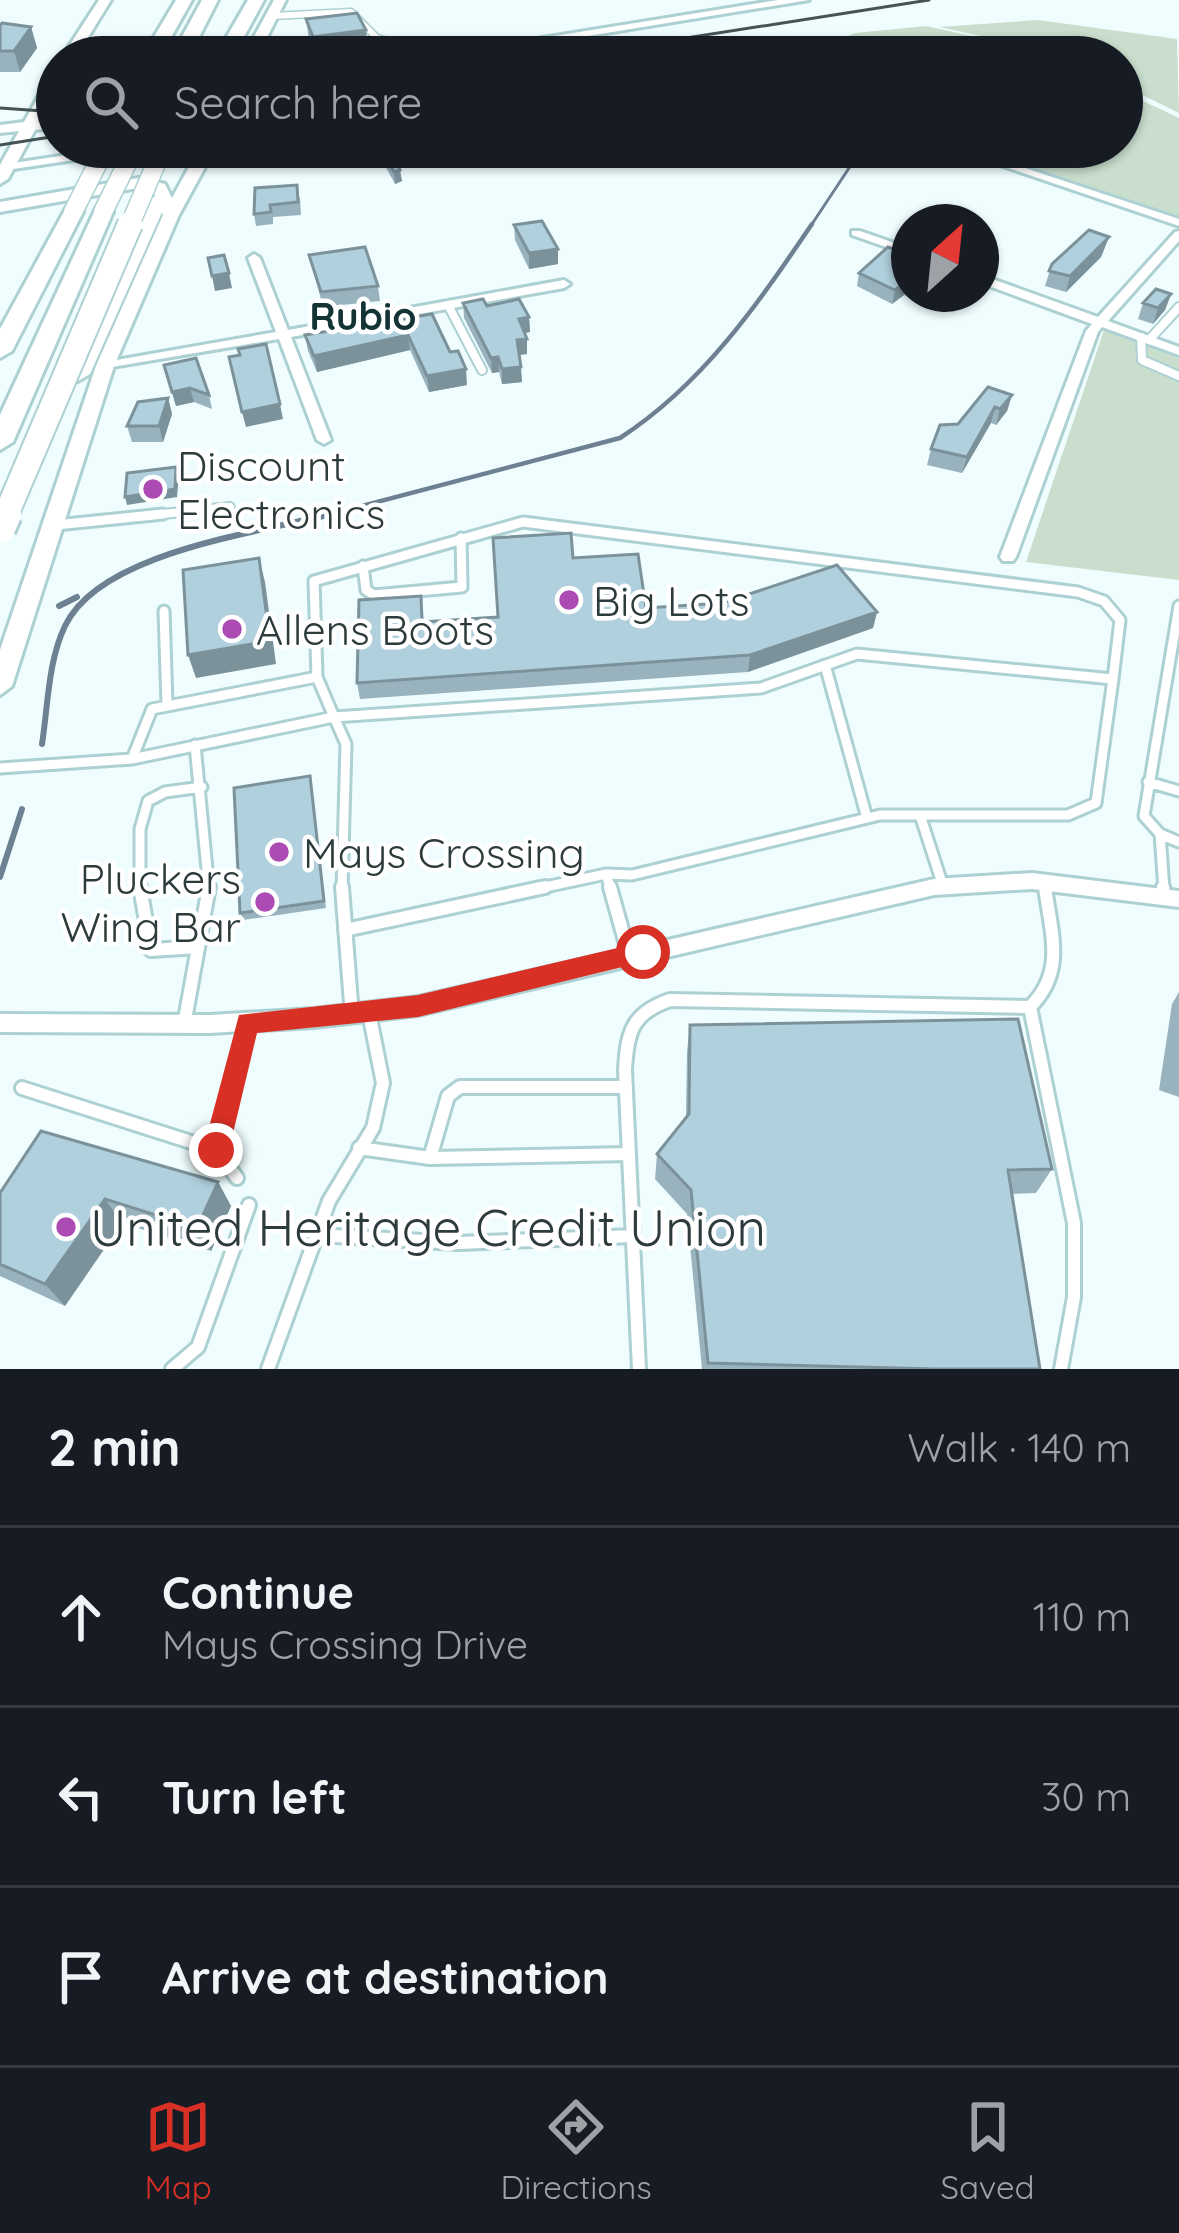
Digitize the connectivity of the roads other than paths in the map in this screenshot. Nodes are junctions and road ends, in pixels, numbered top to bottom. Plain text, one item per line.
1 (105, 0) edge
2 (184, 0) edge
3 (211, 0) edge
4 (231, 0) edge
5 (256, 0) edge
6 (280, 0) edge
7 (332, 0) edge
8 (796, 1) edge
9 (327, 14) junction
10 (272, 16) junction
11 (366, 24) junction
12 (348, 27) edge
13 (82, 36) edge
14 (163, 36) edge
15 (191, 36) edge
16 (214, 36) edge
17 (236, 36) edge
18 (261, 36) edge
19 (375, 36) edge
20 (568, 36) edge
21 (36, 111) edge
22 (36, 124) edge
23 (28, 125) junction
24 (0, 129) edge
25 (36, 166) edge
26 (95, 168) edge
27 (127, 168) edge
28 (154, 168) edge
29 (175, 168) edge
30 (193, 168) edge
31 (1015, 168) edge
32 (2, 172) edge
33 (0, 207) edge
34 (164, 208) junction
35 (1179, 223) edge
36 (856, 233) dead end
37 (1179, 234) edge
38 (891, 246) edge
39 (254, 258) dead end
40 (564, 284) dead end
41 (999, 285) edge
42 (448, 305) junction
43 (1179, 307) edge
44 (1098, 322) junction
45 (284, 336) junction
46 (1145, 339) junction
47 (0, 351) edge
48 (1179, 351) edge
49 (104, 366) junction
50 (482, 370) dead end
51 (1179, 376) edge
52 (324, 440) dead end
53 (0, 442) edge
54 (230, 507) dead end
55 (50, 526) junction
56 (0, 532) edge
57 (461, 538) junction
58 (1008, 557) dead end
59 (363, 566) junction
60 (1179, 606) edge
61 (164, 610) dead end
62 (825, 665) junction
63 (316, 677) junction
64 (1113, 679) junction
65 (0, 686) edge
66 (1162, 696) junction
67 (1179, 700) edge
68 (167, 704) junction
69 (330, 717) junction
70 (195, 745) junction
71 (132, 759) junction
72 (0, 768) edge
73 (1148, 782) junction
74 (202, 788) junction
75 (1179, 791) edge
76 (867, 818) junction
77 (921, 818) junction
78 (1160, 834) junction
79 (1179, 842) edge
80 (606, 874) junction
81 (1044, 881) junction
82 (943, 886) junction
83 (1172, 898) edge
84 (345, 930) junction
85 (198, 947) junction
86 (629, 955) junction
87 (1030, 1007) junction
88 (361, 1015) junction
89 (0, 1023) edge
90 (248, 1023) junction
91 (184, 1025) junction
92 (626, 1087) junction
93 (22, 1088) dead end
94 (359, 1148) junction
95 (216, 1150) junction
96 (628, 1154) junction
97 (430, 1158) junction
98 (237, 1178) dead end
99 (249, 1205) dead end
100 (317, 1235) junction
101 (633, 1236) junction
102 (172, 1369) edge
103 (268, 1369) edge
104 (639, 1369) edge
105 (1061, 1369) edge

1 - 13 main road
2 - 14 highway
3 - 15 highway
4 - 16 highway
5 - 17 highway
6 - 10 main road
7 - 9 lane
8 - 20 main road
9 - 10 lane
9 - 11 lane
10 - 18 main road
11 - 12 lane
11 - 19 lane
21 - 23 main road
22 - 23 main road
23 - 24 main road
23 - 32 main road
25 - 32 street
26 - 47 highway, bridge
27 - 53 highway, bridge
28 - 56 highway, bridge
29 - 34 highway
30 - 34 main road
31 - 35 street
33 - 34 main road
34 - 49 main road
34 - 56 highway
36 - 38 street
37 - 44 street
39 - 45 street
40 - 42 street
41 - 44 street
42 - 45 street
42 - 50 lane
43 - 46 lane
44 - 46 street
44 - 58 street
45 - 49 street
45 - 52 street
46 - 48 street
46 - 51 lane
49 - 55 main road
54 - 55 lane
55 - 65 main road
57 - 59 lane
57 - 59 lane
57 - 64 lane
59 - 63 lane
60 - 66 lane
61 - 68 lane
62 - 64 lane
62 - 69 lane
62 - 76 lane
63 - 68 lane
63 - 69 lane
64 - 77 lane
66 - 67 lane
66 - 73 lane
68 - 71 lane
69 - 70 lane
69 - 84 lane
70 - 71 lane
70 - 74 lane
71 - 72 lane
73 - 75 lane
73 - 78 lane
74 - 85 lane
74 - 85 lane
76 - 77 lane
76 - 80 lane
77 - 82 lane
78 - 79 lane
78 - 83 lane
80 - 84 lane
80 - 86 lane
81 - 82 street
81 - 83 street
81 - 87 lane
82 - 86 street
84 - 88 lane
85 - 91 lane
86 - 88 street
87 - 92 lane
87 - 105 lane
88 - 90 street
88 - 94 lane
89 - 91 street
90 - 91 street
90 - 95 lane
92 - 96 lane
92 - 97 lane
93 - 95 lane
94 - 97 lane
94 - 100 lane
95 - 98 lane
96 - 97 lane
96 - 101 lane
99 - 102 lane
100 - 101 lane
100 - 103 lane
101 - 104 lane

